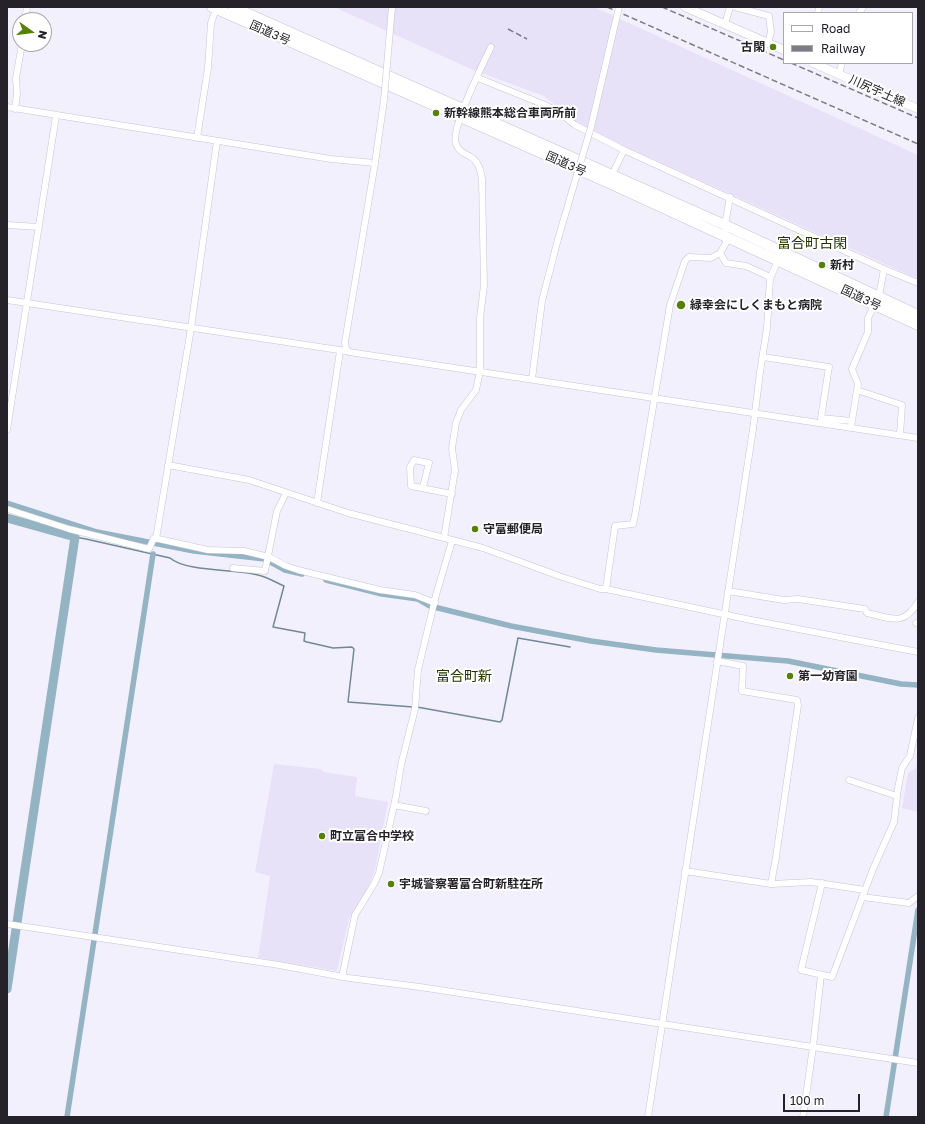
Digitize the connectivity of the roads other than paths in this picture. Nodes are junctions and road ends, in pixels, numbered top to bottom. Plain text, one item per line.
1 (233, 7) edge
2 (392, 7) edge
3 (619, 7) edge
4 (685, 7) edge
5 (730, 7) edge
6 (735, 7) edge
7 (215, 8) edge
8 (725, 24) junction
9 (768, 43) junction
10 (491, 46) dead end
11 (783, 50) edge
12 (21, 52) edge
13 (815, 64) edge
14 (842, 64) edge
15 (839, 74) junction
16 (478, 78) junction
17 (7, 108) edge
18 (15, 109) junction
19 (918, 109) edge
20 (462, 113) junction
21 (56, 116) junction
22 (197, 138) junction
23 (217, 141) junction
24 (624, 150) junction
25 (375, 163) junction
26 (610, 179) junction
27 (730, 197) junction
28 (7, 225) edge
29 (39, 227) junction
30 (725, 230) junction
31 (720, 253) junction
32 (778, 260) junction
33 (884, 269) junction
34 (770, 277) junction
35 (918, 283) edge
36 (7, 300) edge
37 (877, 300) junction
38 (27, 303) junction
39 (918, 315) edge
40 (918, 325) edge
41 (191, 328) junction
42 (343, 351) junction
43 (763, 357) junction
44 (480, 371) junction
45 (537, 380) junction
46 (857, 390) junction
47 (655, 398) junction
48 (756, 414) junction
49 (851, 424) junction
50 (7, 430) edge
51 (900, 435) junction
52 (918, 438) edge
53 (168, 465) junction
54 (423, 487) junction
55 (286, 493) junction
56 (452, 494) junction
57 (317, 503) junction
58 (7, 509) edge
59 (444, 538) junction
60 (152, 541) junction
61 (452, 541) junction
62 (268, 559) junction
63 (233, 568) dead end
64 (608, 589) junction
65 (728, 591) junction
66 (918, 602) edge
67 (434, 606) junction
68 (725, 614) junction
69 (918, 652) edge
70 (717, 661) junction
71 (918, 718) edge
72 (849, 780) dead end
73 (897, 796) junction
74 (394, 805) junction
75 (426, 811) dead end
76 (685, 871) junction
77 (822, 883) junction
78 (771, 884) junction
79 (865, 890) junction
80 (918, 896) edge
81 (862, 897) junction
82 (8, 924) edge
83 (821, 975) junction
84 (342, 977) junction
85 (662, 1024) junction
86 (813, 1047) junction
87 (918, 1063) edge
88 (648, 1117) edge
89 (802, 1117) edge

1 - 20 highway, 国道3号
2 - 25 street, bridge
3 - 45 street, bridge
4 - 8 main road
5 - 8 street
6 - 9 street
7 - 20 highway, 国道3号
7 - 22 street
8 - 9 main road
9 - 11 main road
10 - 16 street
12 - 18 street
13 - 15 main road, 川尻宇土線
14 - 15 street
15 - 19 main road, 川尻宇土線
16 - 20 street
16 - 24 street
17 - 18 street
18 - 21 street
20 - 26 highway, 国道3号
20 - 44 street
21 - 22 street
21 - 29 street
22 - 23 street
23 - 25 street
23 - 41 street
24 - 26 street
24 - 27 street
25 - 42 street
26 - 30 highway, 国道3号
27 - 30 street
27 - 33 street
28 - 29 street
29 - 38 street
30 - 31 street
30 - 32 highway, 国道3号
30 - 37 highway, 国道3号
31 - 34 street
31 - 47 street
32 - 34 street
32 - 37 highway, 国道3号
33 - 35 street
33 - 37 street
34 - 43 street
36 - 38 street
37 - 39 highway, 国道3号
37 - 40 highway, 国道3号
37 - 46 street
38 - 41 street
38 - 50 street
41 - 42 street
41 - 53 street
42 - 44 street
42 - 57 street
43 - 48 street
43 - 49 street
44 - 45 street
44 - 56 street
45 - 47 street
46 - 49 street
46 - 51 street
47 - 48 street
47 - 64 street
48 - 49 street
48 - 65 street
49 - 51 street
51 - 52 street
53 - 55 street
53 - 60 street
54 - 54 street
54 - 56 street
55 - 57 street
55 - 62 street
56 - 59 street
57 - 59 street
58 - 60 street
59 - 61 street
60 - 62 street
61 - 64 street
61 - 67 street
62 - 63 street
62 - 67 street
64 - 68 street
65 - 66 street
65 - 68 street
67 - 74 street
68 - 69 street
68 - 70 street
70 - 76 street
70 - 78 street
71 - 73 street
72 - 73 street
73 - 79 street
74 - 75 street
74 - 84 street
76 - 78 street
76 - 85 street
77 - 78 street
77 - 79 street
77 - 83 street
79 - 81 street
80 - 81 street
81 - 83 street
82 - 84 street
83 - 86 street
84 - 85 street
85 - 86 street
85 - 88 street
86 - 87 street
86 - 89 street

